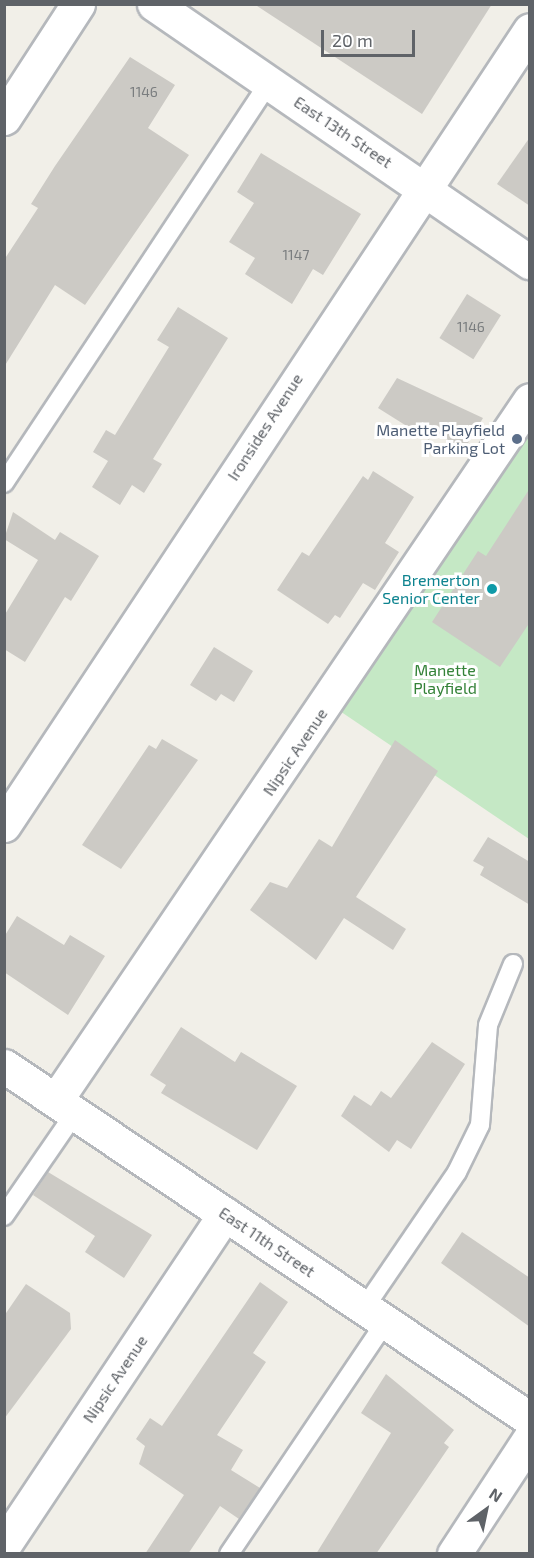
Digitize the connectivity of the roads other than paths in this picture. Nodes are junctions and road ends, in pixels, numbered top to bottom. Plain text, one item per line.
1 (78, 4) edge
2 (154, 4) edge
3 (530, 30) edge
4 (269, 82) junction
5 (4, 118) edge
6 (422, 186) junction
7 (530, 262) edge
8 (530, 400) edge
9 (4, 483) edge
10 (4, 825) edge
11 (513, 964) dead end
12 (4, 1066) edge
13 (65, 1107) junction
14 (225, 1214) junction
15 (4, 1216) edge
16 (375, 1314) junction
17 (530, 1419) edge
18 (530, 1438) edge
19 (4, 1545) edge
20 (229, 1554) edge
21 (454, 1554) edge

1 - 5 street
2 - 4 street, East 13th Street
3 - 6 street, Ironsides Avenue
4 - 6 street, East 13th Street
4 - 9 lane
6 - 7 street, East 13th Street
6 - 10 street, Ironsides Avenue
8 - 13 street, Nipsic Avenue
11 - 16 lane
12 - 13 street, East 11th Street
13 - 14 street, East 11th Street
13 - 15 lane
14 - 16 street, East 11th Street
14 - 19 street, Nipsic Avenue
16 - 17 street, East 11th Street
16 - 20 lane
18 - 21 street

